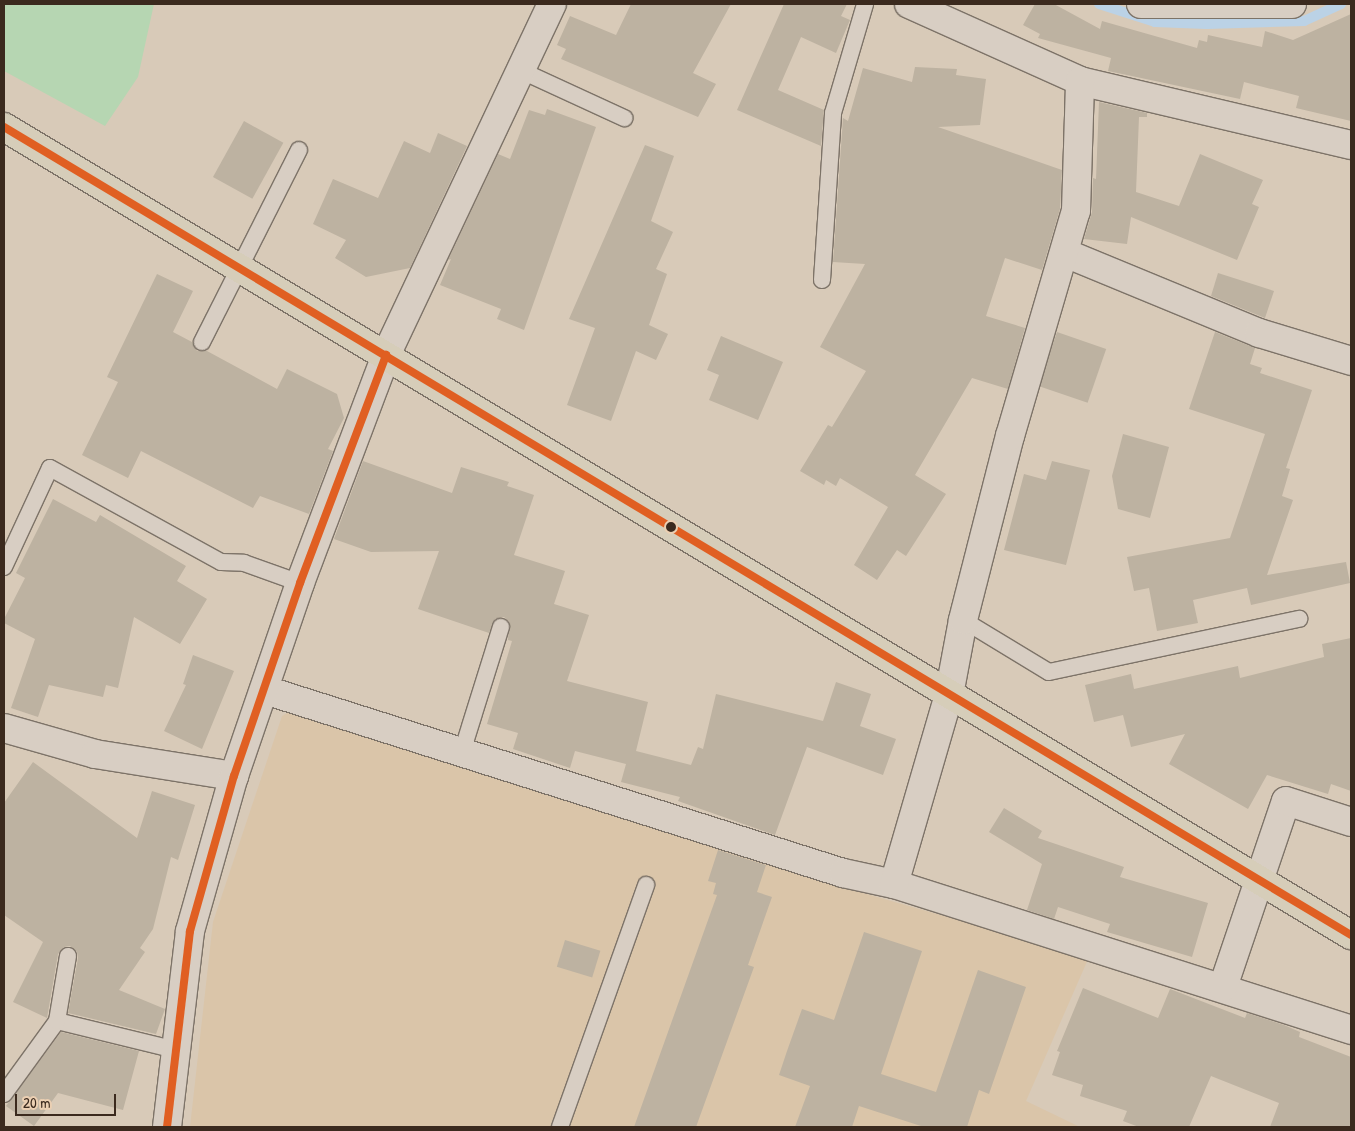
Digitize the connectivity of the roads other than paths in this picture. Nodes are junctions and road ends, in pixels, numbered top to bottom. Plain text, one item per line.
1 (552, 4) edge
2 (865, 4) edge
3 (1140, 4) edge
4 (1292, 4) edge
5 (916, 6) edge
6 (520, 70) junction
7 (1080, 81) junction
8 (624, 118) dead end
9 (4, 127) edge
10 (1351, 145) edge
11 (300, 150) dead end
12 (1066, 253) junction
13 (240, 268) junction
14 (822, 280) dead end
15 (202, 342) dead end
16 (386, 355) junction
17 (1351, 362) edge
18 (4, 567) edge
19 (300, 582) junction
20 (1299, 619) dead end
21 (963, 620) junction
22 (501, 627) dead end
23 (265, 690) junction
24 (950, 695) junction
25 (4, 728) edge
26 (462, 752) junction
27 (234, 776) junction
28 (1351, 822) edge
29 (1258, 878) junction
30 (894, 884) junction
31 (646, 885) dead end
32 (1351, 935) edge
33 (68, 956) dead end
34 (1223, 987) junction
35 (57, 1021) junction
36 (1351, 1030) edge
37 (176, 1050) junction
38 (4, 1094) edge
39 (167, 1127) edge
40 (560, 1127) edge

1 - 6 street
2 - 14 lane
3 - 4 street
5 - 7 street
6 - 8 lane
6 - 16 street
7 - 10 street
7 - 12 street
9 - 13 main road
11 - 13 lane
12 - 17 street
12 - 21 street
13 - 15 lane
13 - 16 main road
16 - 19 street
16 - 24 main road
18 - 19 lane
19 - 23 street
20 - 21 lane
21 - 24 street
22 - 26 lane
23 - 26 street
23 - 27 street
24 - 29 main road
24 - 30 street
25 - 27 street
26 - 30 street
27 - 37 street
28 - 29 street
29 - 32 main road
29 - 34 street
30 - 34 street
31 - 40 lane
33 - 35 lane
34 - 36 street
35 - 37 lane
35 - 38 lane
37 - 39 street

